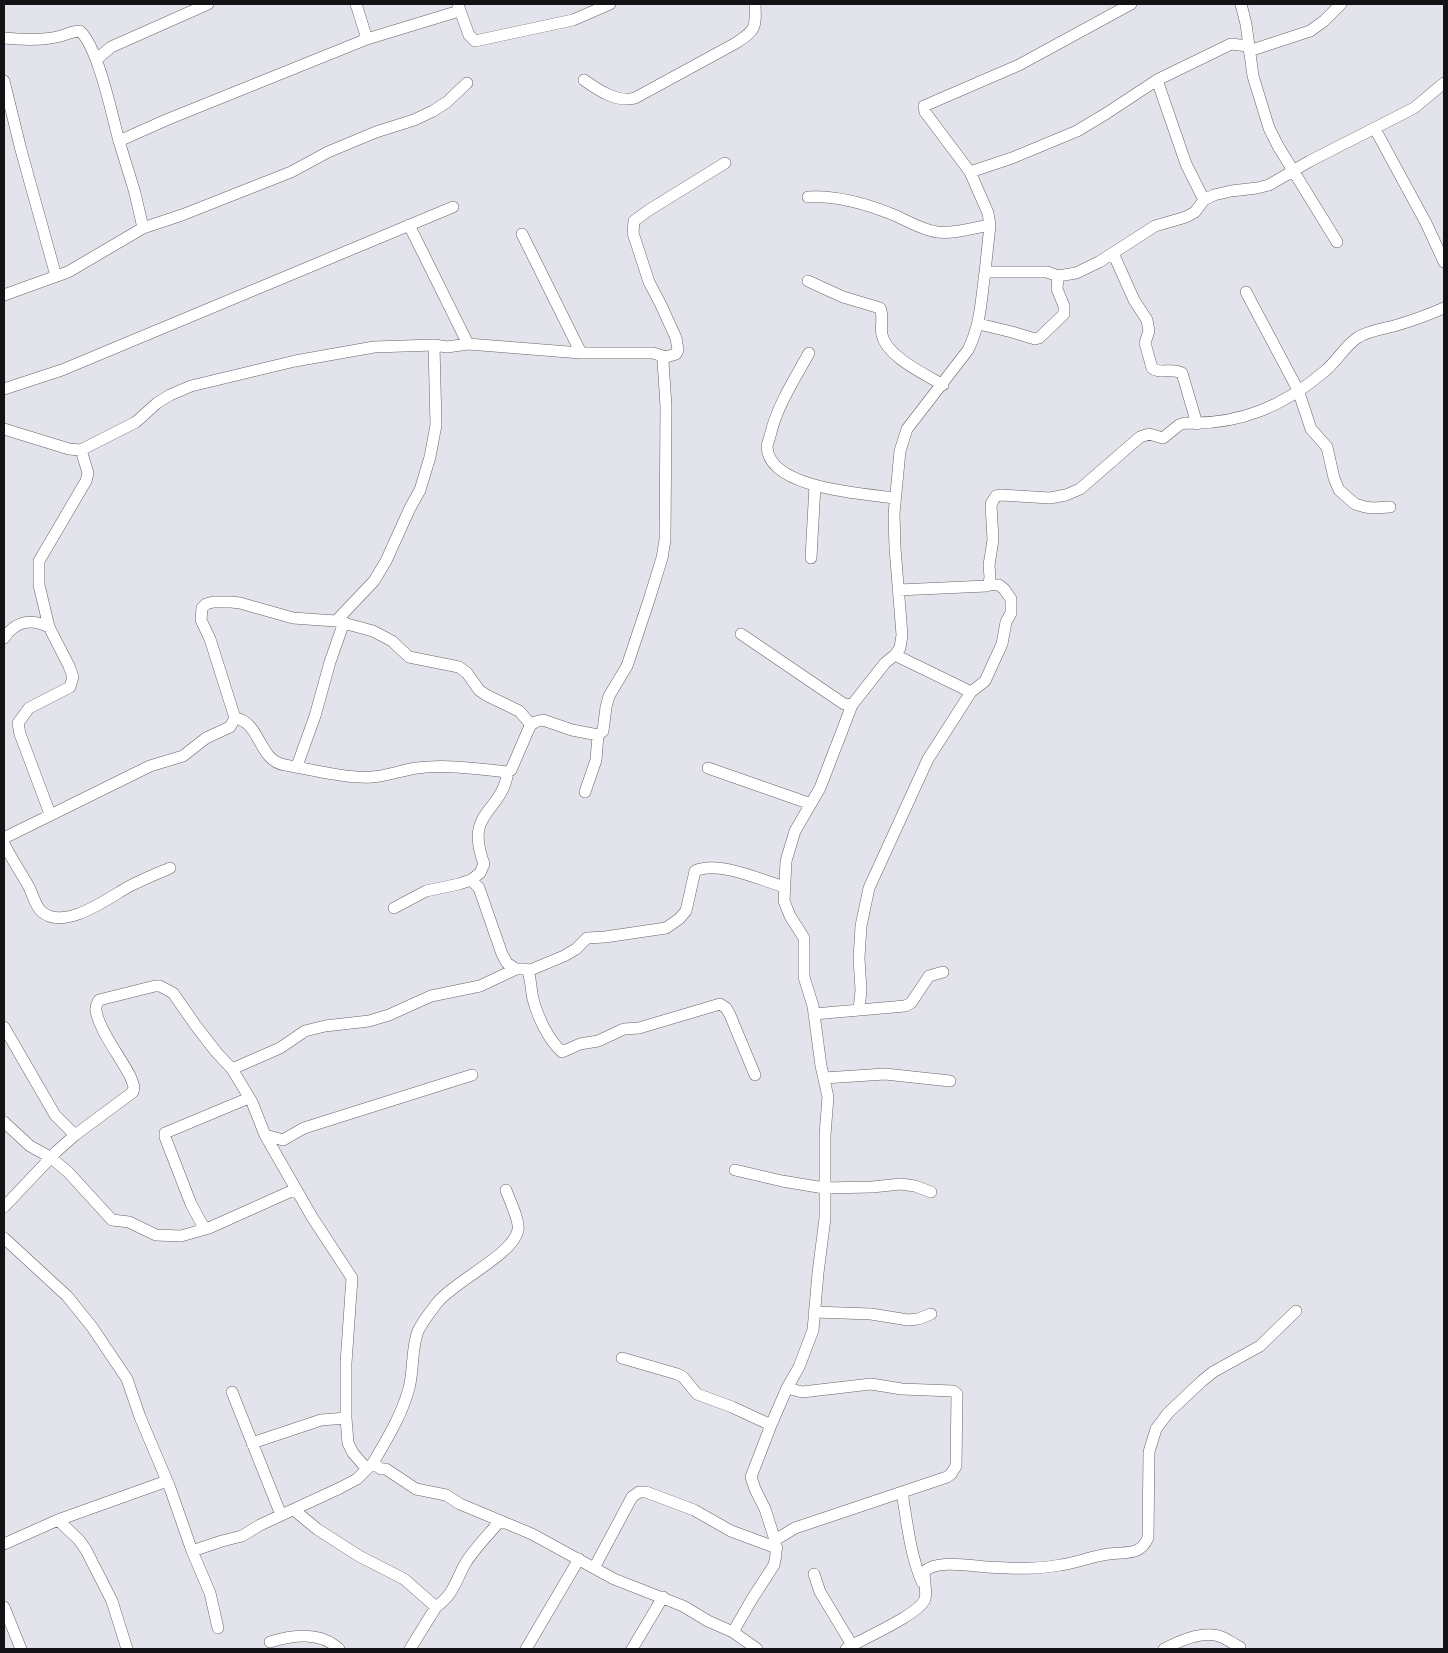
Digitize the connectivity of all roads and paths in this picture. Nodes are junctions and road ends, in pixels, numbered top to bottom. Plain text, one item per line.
1 (208, 4) edge
2 (356, 4) edge
3 (610, 4) edge
4 (755, 4) edge
5 (1131, 4) edge
6 (1241, 4) edge
7 (1341, 4) edge
8 (458, 7) edge
9 (4, 38) edge
10 (367, 39) junction
11 (1249, 49) junction
12 (97, 59) junction
13 (584, 80) dead end
14 (1157, 80) junction
15 (4, 81) edge
16 (467, 83) dead end
17 (1444, 83) edge
18 (1374, 130) junction
19 (119, 141) junction
20 (725, 163) dead end
21 (1294, 171) junction
22 (970, 172) junction
23 (808, 197) dead end
24 (1204, 200) junction
25 (453, 207) dead end
26 (409, 225) junction
27 (990, 225) junction
28 (144, 228) junction
29 (522, 234) dead end
30 (1337, 242) dead end
31 (1113, 253) junction
32 (1444, 262) edge
33 (985, 272) junction
34 (56, 276) junction
35 (1058, 276) junction
36 (808, 281) dead end
37 (1246, 292) dead end
38 (4, 295) edge
39 (1444, 308) edge
40 (979, 324) junction
41 (468, 344) junction
42 (434, 345) junction
43 (581, 353) junction
44 (809, 353) dead end
45 (666, 357) junction
46 (943, 385) junction
47 (4, 389) edge
48 (1298, 390) junction
49 (1197, 424) junction
50 (4, 429) edge
51 (81, 450) junction
52 (815, 485) junction
53 (895, 498) junction
54 (1390, 506) dead end
55 (992, 551) junction
56 (811, 558) dead end
57 (989, 584) junction
58 (1004, 589) junction
59 (898, 590) junction
60 (340, 622) junction
61 (49, 627) junction
62 (741, 634) dead end
63 (4, 638) edge
64 (896, 655) junction
65 (971, 692) junction
66 (852, 705) junction
67 (235, 718) junction
68 (530, 726) junction
69 (598, 735) junction
70 (297, 766) junction
71 (708, 768) dead end
72 (508, 772) junction
73 (585, 792) dead end
74 (811, 804) junction
75 (50, 814) junction
76 (4, 838) edge
77 (4, 844) edge
78 (170, 868) dead end
79 (471, 880) junction
80 (785, 887) junction
81 (394, 908) dead end
82 (516, 969) junction
83 (528, 971) junction
84 (943, 972) dead end
85 (859, 1010) junction
86 (814, 1014) junction
87 (4, 1027) edge
88 (232, 1069) junction
89 (472, 1074) dead end
90 (755, 1075) dead end
91 (824, 1078) junction
92 (950, 1080) dead end
93 (250, 1098) junction
94 (4, 1122) edge
95 (76, 1135) junction
96 (265, 1135) junction
97 (50, 1157) junction
98 (735, 1170) dead end
99 (824, 1188) junction
100 (296, 1189) junction
101 (506, 1190) dead end
102 (931, 1192) dead end
103 (4, 1207) edge
104 (206, 1227) junction
105 (4, 1238) edge
106 (1296, 1311) dead end
107 (814, 1312) junction
108 (931, 1314) dead end
109 (622, 1358) dead end
110 (787, 1388) junction
111 (232, 1392) dead end
112 (346, 1418) junction
113 (771, 1425) junction
114 (252, 1443) junction
115 (369, 1465) junction
116 (167, 1481) junction
117 (902, 1492) junction
118 (294, 1510) junction
119 (281, 1515) junction
120 (58, 1520) junction
121 (500, 1521) junction
122 (4, 1544) edge
123 (776, 1544) junction
124 (192, 1552) junction
125 (578, 1559) junction
126 (594, 1568) junction
127 (814, 1574) dead end
128 (925, 1590) junction
129 (664, 1597) junction
130 (4, 1607) edge
131 (436, 1607) junction
132 (218, 1628) dead end
133 (733, 1632) junction
134 (270, 1642) dead end
135 (749, 1647) edge
136 (849, 1647) edge
137 (1240, 1647) dead end
138 (21, 1649) edge
139 (127, 1649) edge
140 (339, 1649) edge
141 (410, 1649) edge
142 (526, 1649) edge
143 (632, 1649) edge
144 (1164, 1649) edge

1 - 12 street
2 - 10 street
3 - 8 street
4 - 13 street
5 - 22 street
6 - 11 street
7 - 11 street
8 - 10 street
9 - 12 street
10 - 19 street
11 - 14 street
11 - 21 street
12 - 19 street
14 - 22 street
14 - 24 street
15 - 34 street
16 - 28 street
17 - 18 street
18 - 21 street
18 - 32 street
19 - 28 street
20 - 45 street
21 - 24 street
21 - 30 street
22 - 27 street
23 - 27 street
24 - 31 street
25 - 26 street
26 - 41 street
26 - 47 street
27 - 33 street
28 - 34 street
29 - 43 street
31 - 35 street
31 - 49 street
33 - 35 street
33 - 40 street
34 - 38 street
35 - 40 street
36 - 46 street
37 - 48 street
39 - 48 street
40 - 46 street
41 - 42 street
41 - 43 street
42 - 51 street
42 - 60 street
43 - 45 street
44 - 52 street
45 - 69 street
46 - 53 street
48 - 49 street
48 - 54 street
49 - 55 street
50 - 51 street
51 - 61 street
52 - 53 street
52 - 56 street
53 - 59 street
55 - 57 street
55 - 58 street
57 - 58 street
57 - 59 street
58 - 65 street
59 - 64 street
60 - 67 street
60 - 68 street
60 - 70 street
61 - 63 street
61 - 75 street
62 - 66 street
64 - 65 street
64 - 66 street
65 - 85 street
66 - 74 street
67 - 70 street
67 - 75 street
68 - 69 street
68 - 72 street
69 - 73 street
70 - 72 street
71 - 74 street
72 - 79 street
74 - 80 street
75 - 76 street
77 - 78 street
79 - 81 street
79 - 82 street
80 - 83 street
80 - 86 street
82 - 83 street
82 - 88 street
83 - 90 street
84 - 85 street
85 - 86 street
86 - 91 street
87 - 95 street
88 - 93 street
88 - 95 street
89 - 96 street
91 - 92 street
91 - 99 street
93 - 96 street
93 - 104 street
94 - 97 street
95 - 97 street
96 - 100 street
97 - 103 street
97 - 104 street
98 - 99 street
99 - 102 street
99 - 107 street
100 - 104 street
100 - 112 street
101 - 115 street
105 - 116 street
106 - 128 street
107 - 108 street
107 - 110 street
109 - 113 street
110 - 113 street
110 - 117 street
111 - 114 street
112 - 114 street
112 - 115 street
113 - 123 street
114 - 119 street
115 - 118 street
115 - 121 street
116 - 120 street
116 - 124 street
117 - 123 street
117 - 128 street
118 - 119 street
118 - 131 street
119 - 124 street
120 - 122 street
120 - 139 street
121 - 125 street
121 - 131 street
123 - 126 street
123 - 133 street
124 - 132 street
125 - 126 street
125 - 142 street
126 - 129 street
127 - 136 street
128 - 136 street
129 - 133 street
129 - 143 street
130 - 138 street
131 - 141 street
133 - 135 street
134 - 140 street
137 - 144 street

